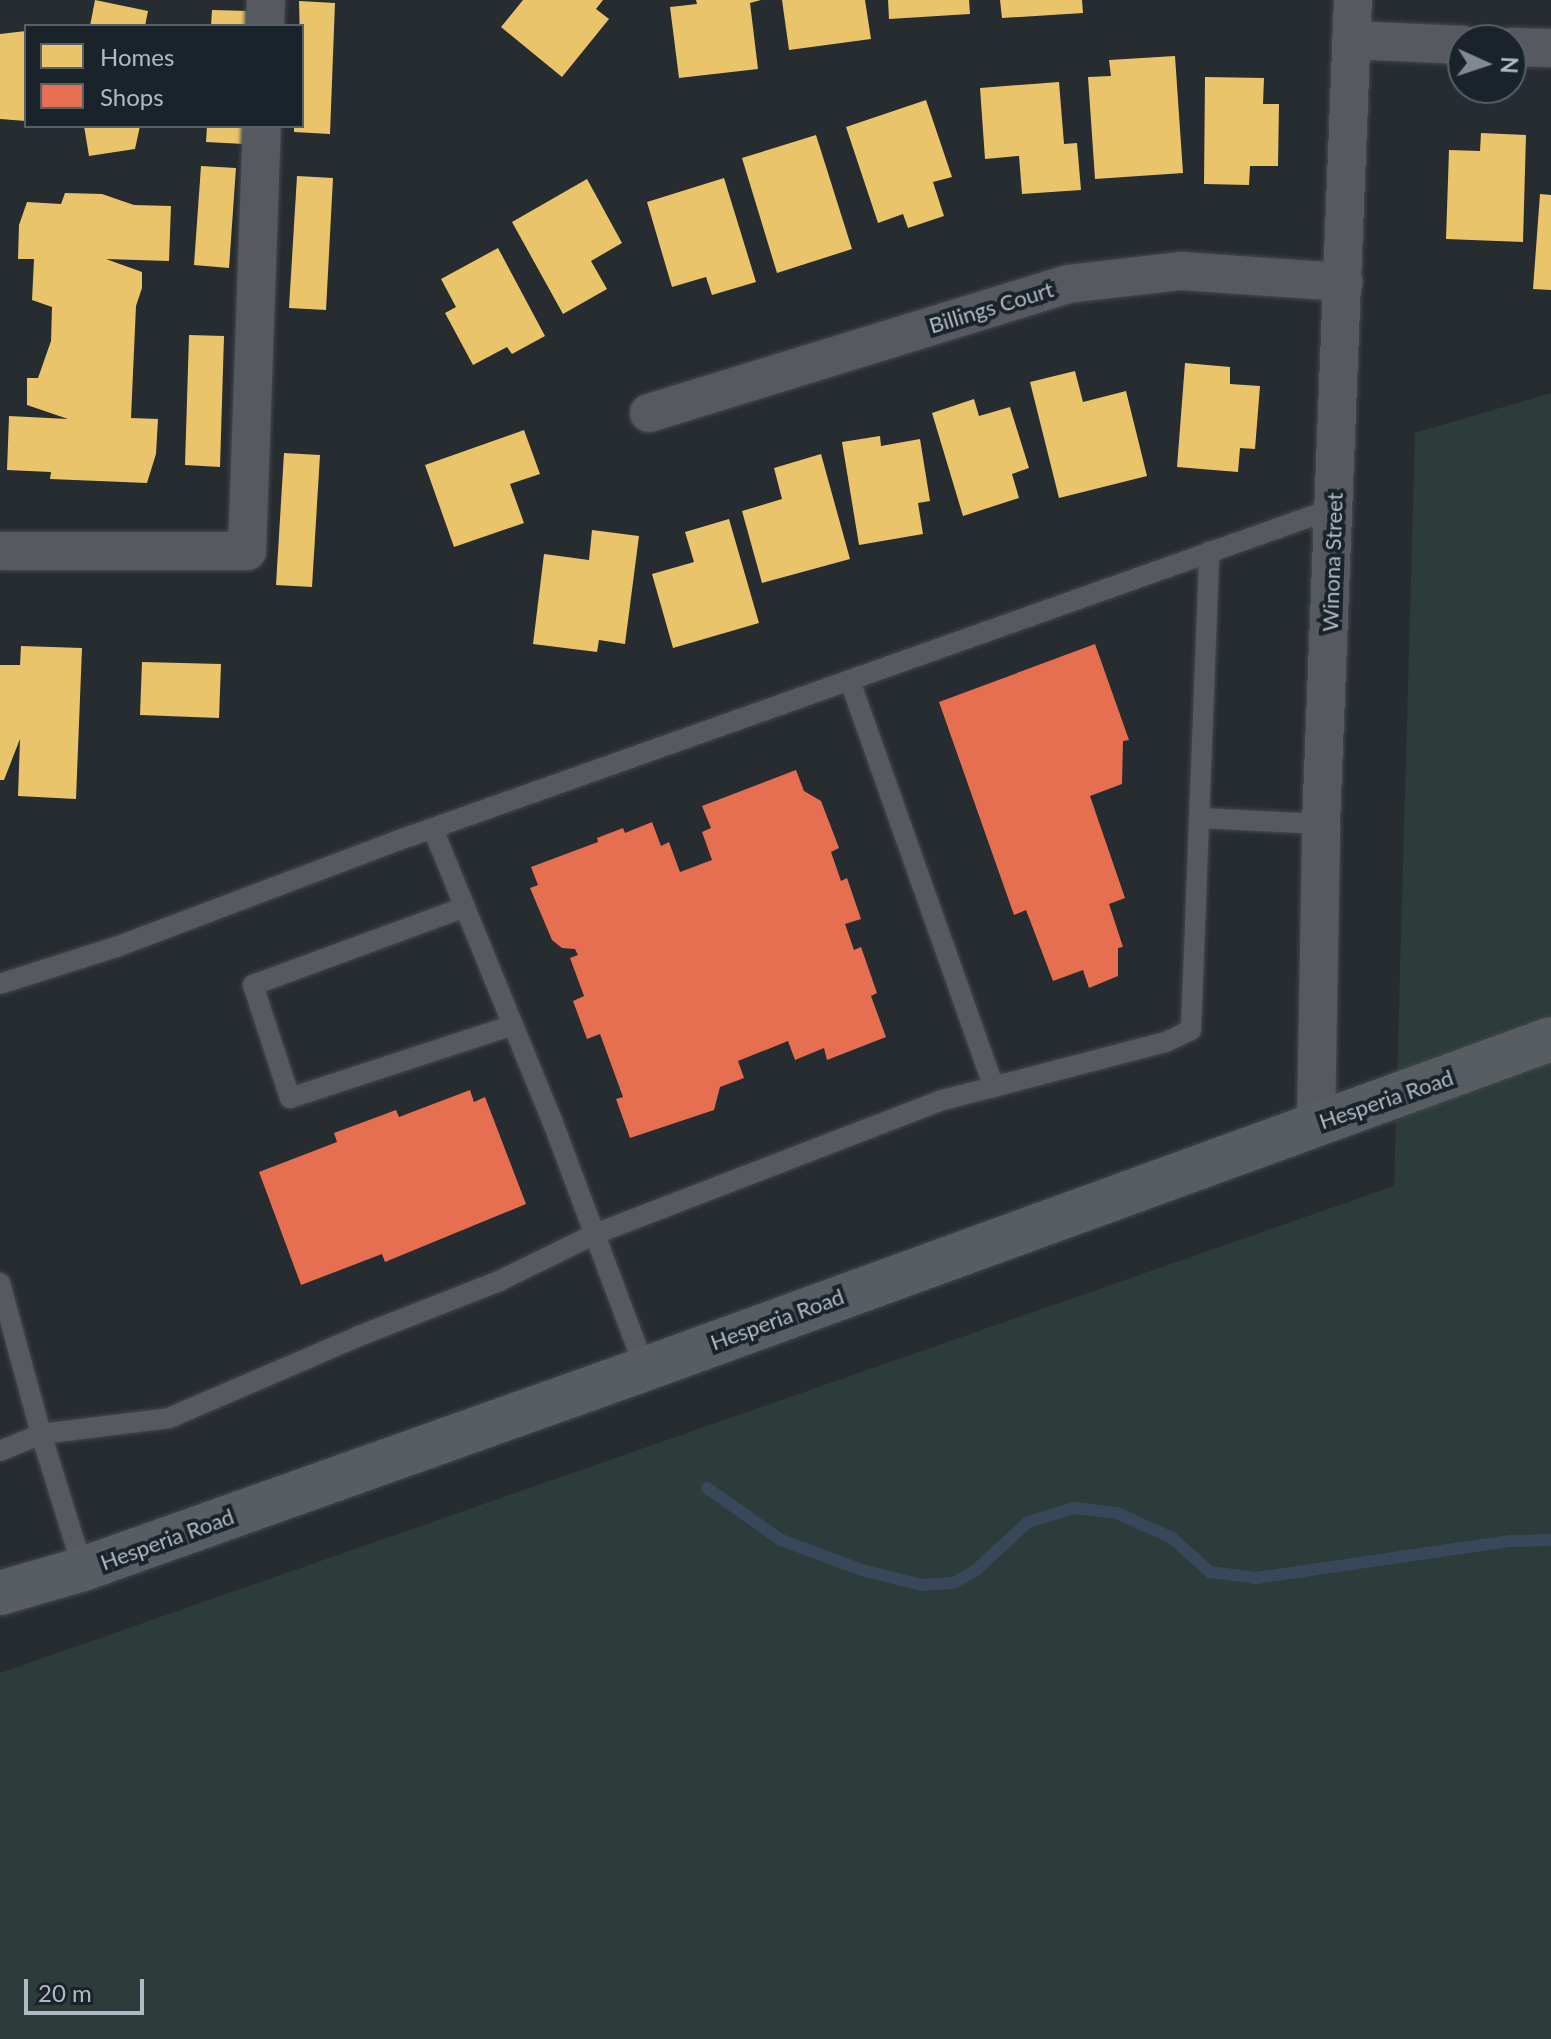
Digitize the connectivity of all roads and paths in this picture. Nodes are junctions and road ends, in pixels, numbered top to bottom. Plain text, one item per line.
1 (266, 0) edge
2 (1353, 0) edge
3 (265, 24) edge
4 (1351, 40) junction
5 (1447, 44) edge
6 (1527, 47) edge
7 (1551, 48) edge
8 (262, 128) edge
9 (1344, 282) junction
10 (649, 413) dead end
11 (1335, 508) junction
12 (0, 551) edge
13 (1209, 551) junction
14 (850, 681) junction
15 (1199, 818) junction
16 (1321, 824) junction
17 (433, 829) junction
18 (465, 907) junction
19 (0, 984) edge
20 (513, 1025) junction
21 (1551, 1039) edge
22 (994, 1087) junction
23 (1316, 1124) junction
24 (595, 1234) junction
25 (0, 1283) edge
26 (645, 1369) junction
27 (41, 1434) junction
28 (0, 1451) edge
29 (83, 1569) junction
30 (0, 1593) edge

1 - 3 street
2 - 4 street, Winona Street
4 - 5 street
4 - 9 street, Winona Street
6 - 7 street
8 - 12 street
9 - 10 street, Billings Court
9 - 11 street, Winona Street
11 - 13 lane
11 - 16 street, Winona Street
13 - 14 lane
13 - 15 lane
14 - 17 lane
14 - 22 lane
15 - 16 lane
15 - 22 lane
16 - 23 street, Winona Street
17 - 18 lane
17 - 19 lane
18 - 20 lane
18 - 20 lane
20 - 24 lane
21 - 23 main road, Hesperia Road
22 - 24 lane
23 - 26 main road, Hesperia Road
24 - 26 lane
24 - 27 lane
25 - 27 lane
26 - 29 main road, Hesperia Road
27 - 28 lane
27 - 29 lane
29 - 30 main road, Hesperia Road

